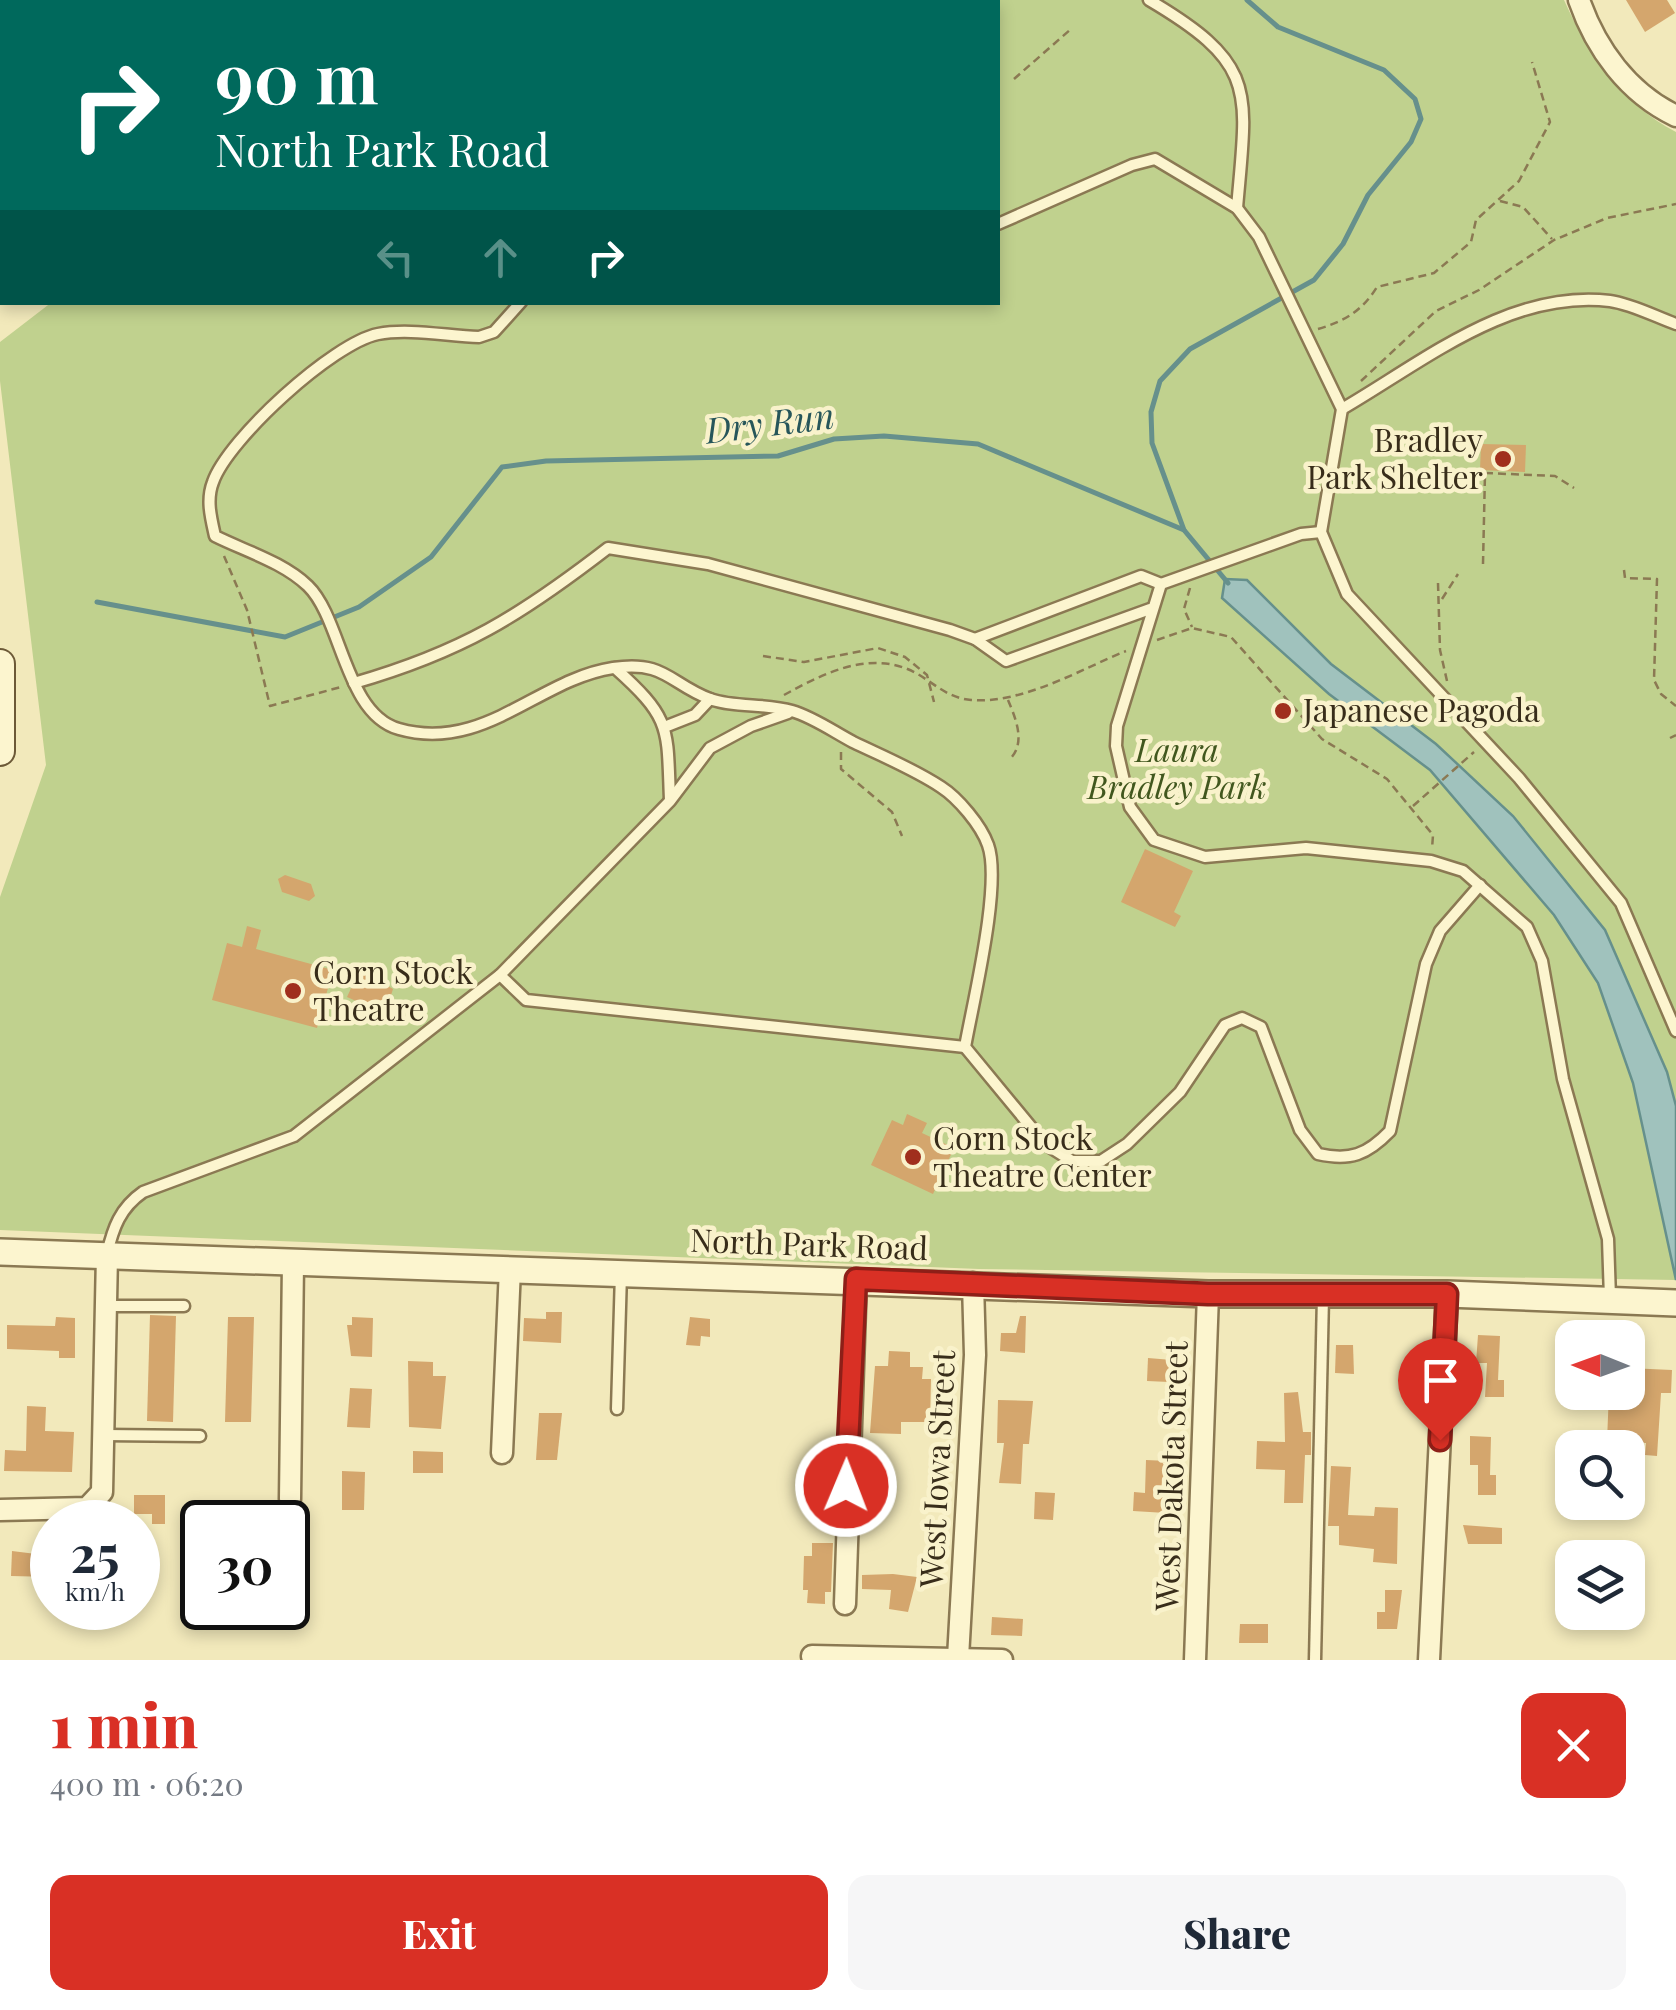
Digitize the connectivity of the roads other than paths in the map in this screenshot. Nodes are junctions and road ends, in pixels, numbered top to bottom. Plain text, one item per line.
1 (1149, 0) edge
2 (1578, 0) edge
3 (1676, 116) edge
4 (1237, 208) junction
5 (1000, 223) edge
6 (518, 305) edge
7 (1676, 324) edge
8 (1342, 409) junction
9 (1321, 532) junction
10 (1161, 584) junction
11 (1150, 610) junction
12 (975, 639) junction
13 (0, 664) edge
14 (615, 667) junction
15 (354, 683) junction
16 (710, 699) junction
17 (794, 711) junction
18 (666, 726) junction
19 (0, 752) edge
20 (670, 802) junction
21 (1480, 885) junction
22 (500, 975) junction
23 (1676, 1031) edge
24 (966, 1048) junction
25 (0, 1252) edge
26 (107, 1255) junction
27 (292, 1262) junction
28 (510, 1268) junction
29 (621, 1272) junction
30 (856, 1279) junction
31 (972, 1283) junction
32 (1208, 1294) junction
33 (1322, 1294) junction
34 (1447, 1294) junction
35 (1610, 1300) junction
36 (1672, 1303) edge
37 (106, 1306) junction
38 (184, 1306) dead end
39 (617, 1410) dead end
40 (104, 1436) junction
41 (200, 1436) dead end
42 (502, 1453) dead end
43 (290, 1499) dead end
44 (0, 1510) edge
45 (845, 1604) dead end
46 (812, 1656) dead end
47 (958, 1658) edge
48 (1002, 1660) edge
49 (1195, 1660) edge
50 (1316, 1660) edge
51 (1429, 1660) edge

1 - 4 lane
2 - 3 street
4 - 5 lane
4 - 8 lane
6 - 15 lane
7 - 8 lane
8 - 9 lane
9 - 10 lane
9 - 23 lane
10 - 11 lane
10 - 12 lane
11 - 12 lane
11 - 21 lane
12 - 15 lane
13 - 19 main road
14 - 15 lane
14 - 16 lane
14 - 18 lane
16 - 17 lane
16 - 18 lane
17 - 20 lane
17 - 24 lane
18 - 20 lane
20 - 22 lane
21 - 24 lane
21 - 35 lane
22 - 24 lane
22 - 26 lane
25 - 26 street, North Park Road
26 - 27 street, North Park Road
26 - 37 street
27 - 28 street, North Park Road
27 - 43 street
28 - 29 street, North Park Road
28 - 42 street
29 - 30 street, North Park Road
29 - 39 lane
30 - 31 street, North Park Road
30 - 45 street
31 - 32 street, North Park Road
31 - 47 street, West Iowa Street
32 - 33 street, North Park Road
32 - 49 street, West Dakota Street
33 - 34 street, North Park Road
33 - 50 lane
34 - 35 street, North Park Road
34 - 51 street
35 - 36 street, North Park Road
37 - 38 lane
37 - 40 street
40 - 41 lane
40 - 44 street
46 - 47 street
47 - 48 street

